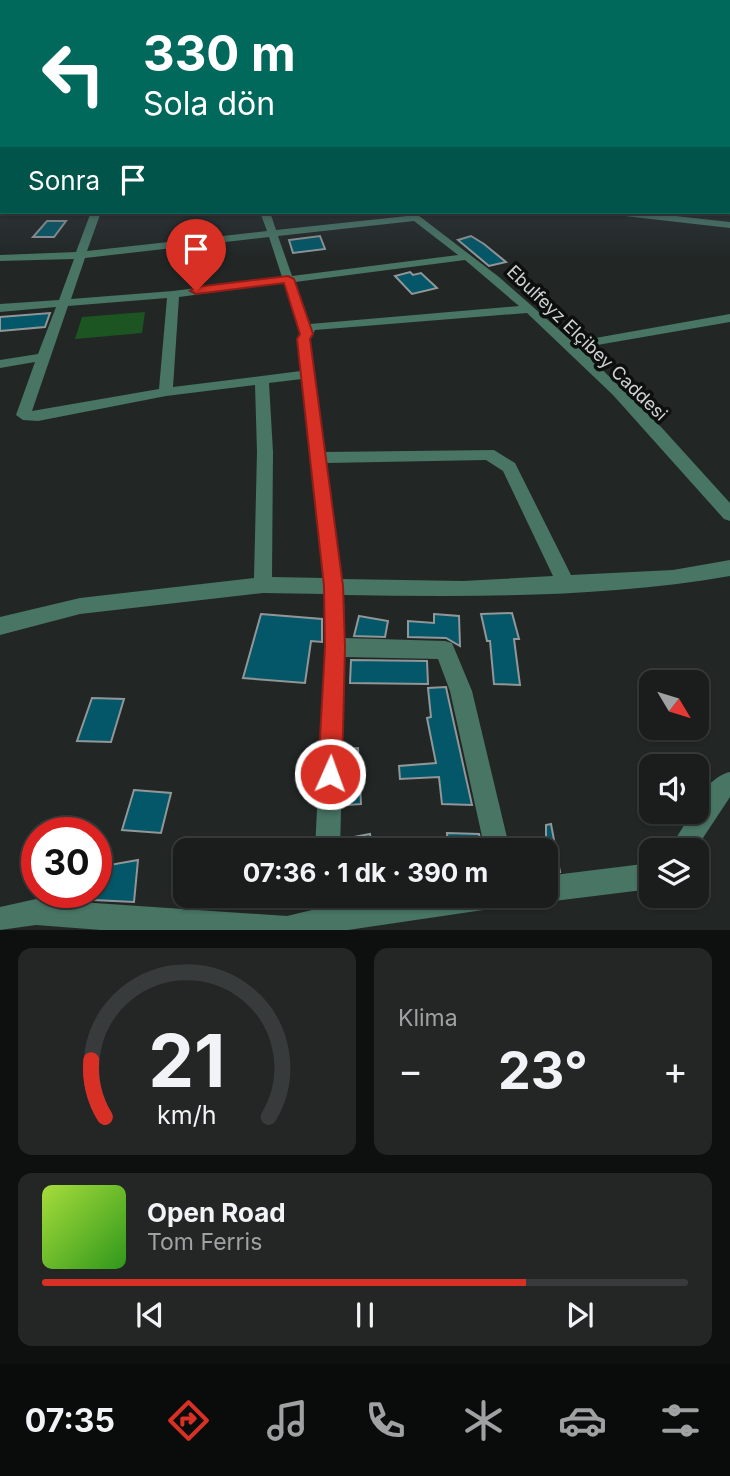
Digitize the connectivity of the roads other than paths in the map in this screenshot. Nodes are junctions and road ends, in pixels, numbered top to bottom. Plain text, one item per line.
1 (95, 214) edge
2 (266, 214) edge
3 (634, 214) edge
4 (412, 215) edge
5 (730, 225) edge
6 (272, 235) junction
7 (82, 255) junction
8 (466, 257) junction
9 (0, 258) edge
10 (288, 279) junction
11 (173, 294) junction
12 (63, 304) junction
13 (0, 309) edge
14 (530, 309) junction
15 (730, 318) edge
16 (307, 334) junction
17 (569, 346) junction
18 (44, 357) junction
19 (0, 364) edge
20 (308, 374) junction
21 (262, 380) junction
22 (166, 391) junction
23 (318, 458) junction
24 (730, 514) edge
25 (730, 568) edge
26 (566, 584) junction
27 (263, 585) junction
28 (334, 586) junction
29 (0, 626) edge
30 (335, 647) junction
31 (730, 784) edge
32 (327, 838) edge
33 (495, 838) edge
34 (689, 838) edge
35 (639, 877) edge
36 (558, 888) edge
37 (386, 908) edge
38 (325, 915) edge
39 (0, 920) edge

1 - 7 street
2 - 6 street
3 - 5 street
4 - 6 street
4 - 8 street, Ebulfeyz Elçibey Caddesi
6 - 7 street
6 - 10 street
7 - 9 street
7 - 12 street
8 - 10 street
8 - 14 street, Ebulfeyz Elçibey Caddesi
10 - 11 street
10 - 16 street
11 - 12 street
11 - 22 street
12 - 13 street
12 - 18 street
14 - 16 street
14 - 17 street, Ebulfeyz Elçibey Caddesi
15 - 17 street
16 - 20 street
17 - 24 street, Ebulfeyz Elçibey Caddesi
18 - 19 street
18 - 22 street
20 - 21 street
20 - 23 street
21 - 22 street
21 - 27 street
23 - 26 street
23 - 28 street
25 - 26 street
26 - 28 street
27 - 28 street
27 - 29 street
28 - 30 street
30 - 32 street
30 - 33 street
31 - 34 street
35 - 36 street
37 - 38 street
38 - 39 street

